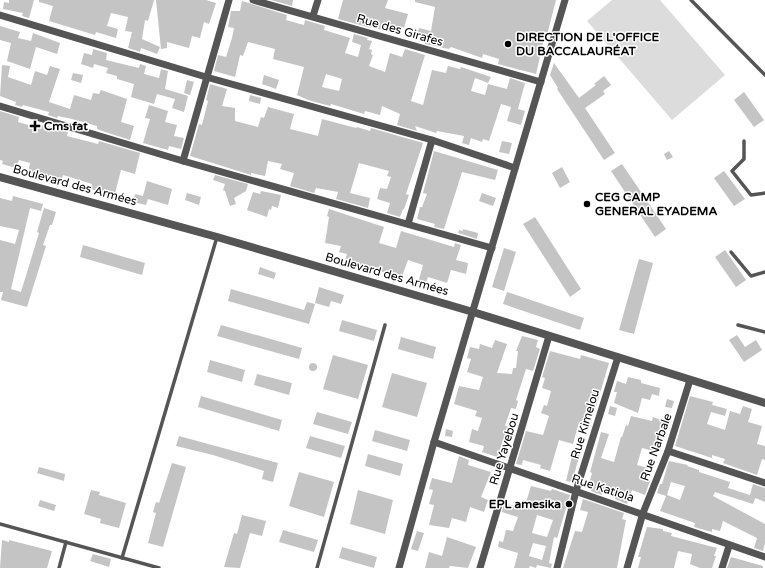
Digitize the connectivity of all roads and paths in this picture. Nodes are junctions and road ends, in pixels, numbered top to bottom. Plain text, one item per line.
1 (229, 0) edge
2 (253, 0) edge
3 (318, 0) edge
4 (565, 0) edge
5 (691, 0) edge
6 (0, 15) edge
7 (313, 16) junction
8 (765, 75) edge
9 (206, 77) junction
10 (541, 82) junction
11 (0, 106) edge
12 (432, 140) junction
13 (744, 141) dead end
14 (183, 161) junction
15 (516, 168) junction
16 (0, 177) edge
17 (765, 193) edge
18 (408, 224) junction
19 (217, 237) junction
20 (492, 248) junction
21 (731, 252) dead end
22 (765, 272) edge
23 (473, 312) junction
24 (385, 325) dead end
25 (738, 325) dead end
26 (765, 332) edge
27 (550, 336) junction
28 (618, 357) junction
29 (690, 380) junction
30 (765, 403) edge
31 (434, 442) junction
32 (668, 451) junction
33 (509, 469) junction
34 (765, 483) edge
35 (576, 491) junction
36 (643, 513) junction
37 (0, 524) edge
38 (66, 542) junction
39 (730, 546) junction
40 (765, 557) edge
41 (122, 558) junction
42 (59, 568) edge
43 (159, 568) edge
44 (317, 568) edge
45 (399, 568) edge
46 (480, 568) edge
47 (557, 568) edge
48 (628, 568) edge
49 (722, 568) edge

1 - 9 street
2 - 7 street, Rue des Girafes
3 - 7 street
4 - 10 street
5 - 8 lane
6 - 9 street
7 - 10 street, Rue des Girafes
9 - 12 street
9 - 14 street
10 - 15 street
11 - 14 street
12 - 15 street
12 - 18 street
13 - 17 lane
14 - 18 street
15 - 20 street
16 - 19 street, Boulevard des Armées
18 - 20 street
19 - 23 street, Boulevard des Armées
19 - 41 lane
20 - 23 street
21 - 22 lane
23 - 27 street, Boulevard des Armées
23 - 31 street
24 - 44 lane
25 - 26 lane
27 - 28 street, Boulevard des Armées
27 - 33 street, Rue Yayebou
28 - 29 street, Boulevard des Armées
28 - 35 street, Rue Kimelou
29 - 30 street, Boulevard des Armées
29 - 32 street, Rue Narbale
31 - 33 street, Rue Katiola
31 - 45 street
32 - 34 street
32 - 36 street, Rue Narbale
33 - 35 street, Rue Katiola
33 - 46 street, Rue Yayebou
35 - 36 street, Rue Katiola
35 - 47 street, Rue Kimelou
36 - 39 street, Rue Katiola
36 - 48 street, Rue Narbale
37 - 38 lane
38 - 41 lane
38 - 42 lane
39 - 40 street, Rue Katiola
39 - 49 street
41 - 43 lane

